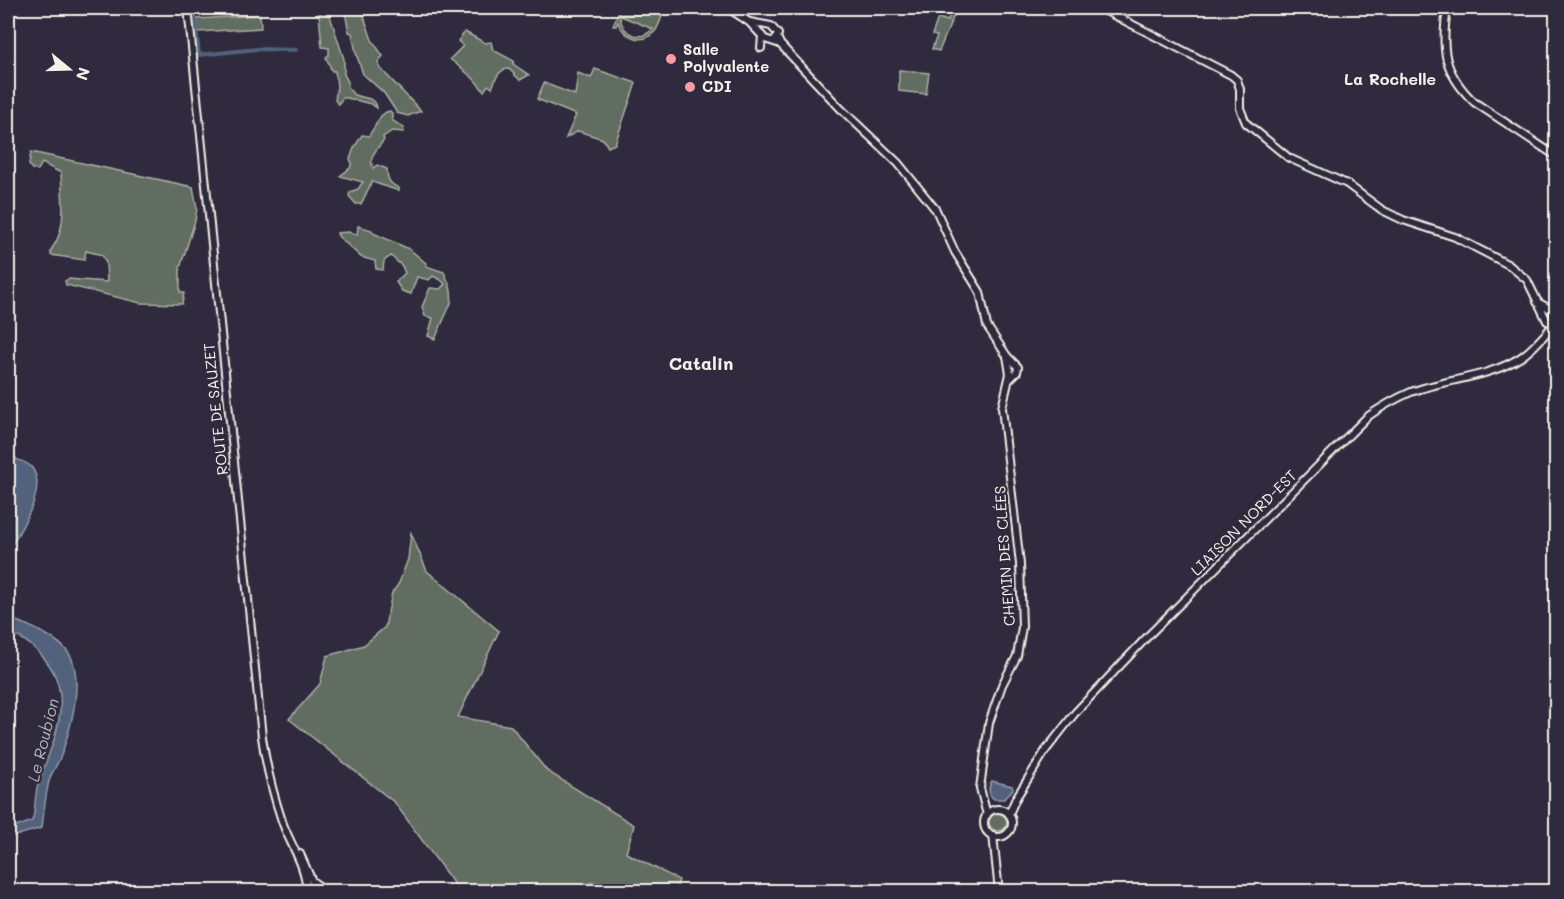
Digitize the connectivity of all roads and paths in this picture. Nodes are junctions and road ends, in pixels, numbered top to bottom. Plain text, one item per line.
1 (188, 8) edge
2 (728, 8) edge
3 (1100, 8) edge
4 (1450, 8) edge
5 (762, 31) junction
6 (773, 40) junction
7 (1557, 156) edge
8 (1537, 301) junction
9 (1554, 308) edge
10 (1551, 321) edge
11 (981, 796) junction
12 (1016, 798) junction
13 (998, 809) junction
14 (1009, 814) junction
15 (987, 815) junction
16 (993, 835) junction
17 (1003, 836) junction
18 (996, 853) junction
19 (309, 887) edge
20 (321, 891) edge
21 (999, 891) edge

1 - 19 main road, ROUTE DE SAUZET
2 - 5 main road
3 - 8 main road
4 - 7 main road
5 - 6 main road
5 - 6 main road
6 - 11 main road, CHEMIN DES CLÉES
8 - 9 main road
8 - 10 main road
9 - 10 main road, LIAISON NORD-EST
10 - 12 main road, LIAISON NORD-EST
11 - 13 main road
11 - 15 main road, CHEMIN DES CLÉES
12 - 13 main road, LIAISON NORD-EST
12 - 14 main road, LIAISON NORD-EST
13 - 14 main road
13 - 15 main road
14 - 17 main road
15 - 16 main road
16 - 17 main road
16 - 18 main road
17 - 18 main road
18 - 21 main road
19 - 20 main road

